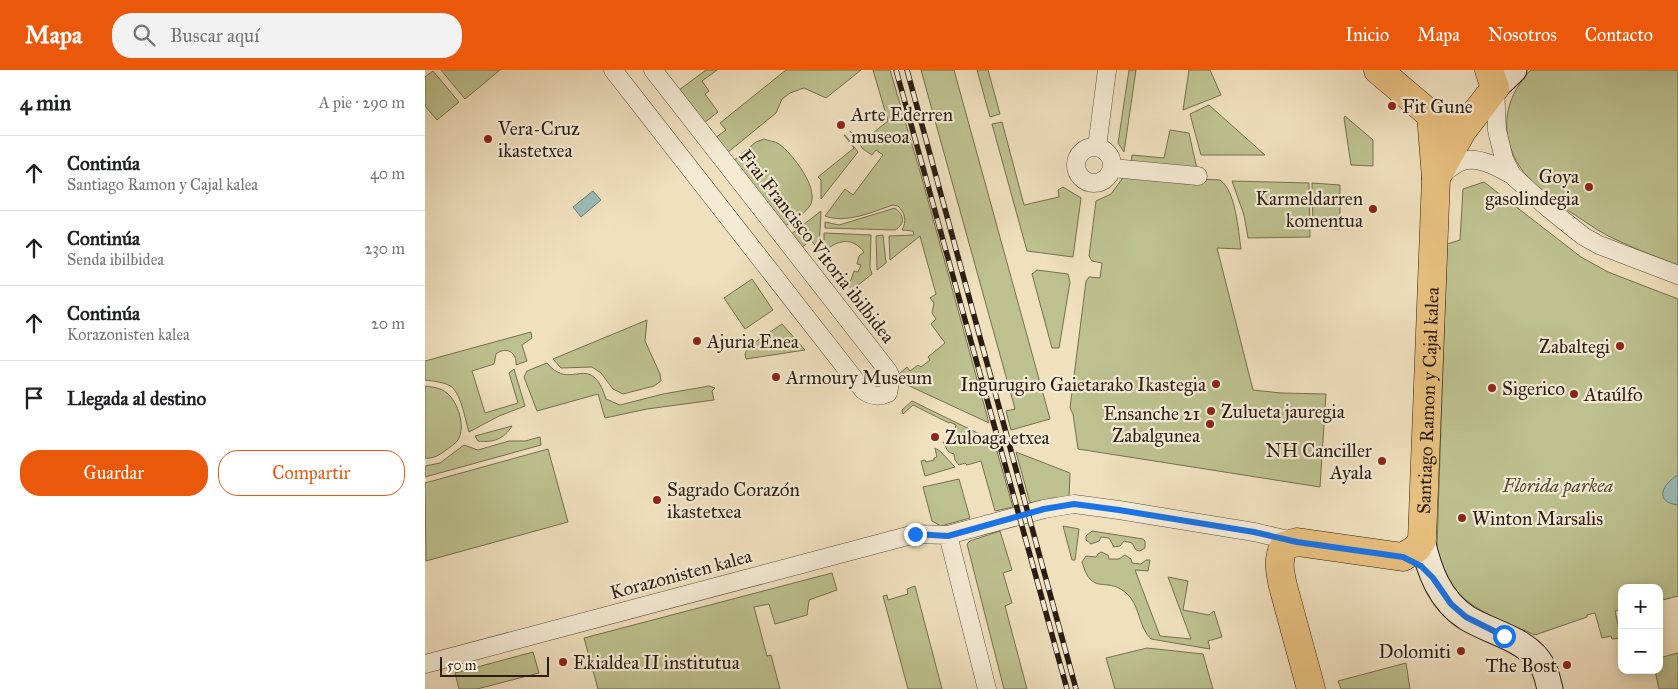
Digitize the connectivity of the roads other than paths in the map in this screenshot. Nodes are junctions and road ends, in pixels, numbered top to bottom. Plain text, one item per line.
1 (613, 70) edge
2 (653, 70) edge
3 (1107, 70) edge
4 (1378, 70) edge
5 (1499, 76) edge
6 (1431, 115) junction
7 (1471, 119) junction
8 (1097, 147) junction
9 (1111, 168) junction
10 (1512, 175) junction
11 (1199, 176) dead end
12 (1436, 178) junction
13 (1678, 275) edge
14 (948, 536) junction
15 (1297, 542) junction
16 (1413, 548) junction
17 (425, 664) edge
18 (1548, 682) edge
19 (987, 689) edge
20 (1311, 689) edge

1 - 2 street, Frai Francisco Vitoria ibilbidea
3 - 8 street
4 - 6 main road
5 - 7 main road, Santiago Ramon y Cajal kalea
5 - 10 street
6 - 7 main road
6 - 12 main road
7 - 12 main road, Santiago Ramon y Cajal kalea
8 - 9 street
8 - 9 street
9 - 11 street
10 - 12 street
10 - 13 street
12 - 16 main road, Santiago Ramon y Cajal kalea
14 - 15 street, Korazonisten kalea
14 - 17 street, Korazonisten kalea
14 - 19 street
15 - 16 main road
15 - 20 main road
16 - 18 main road

